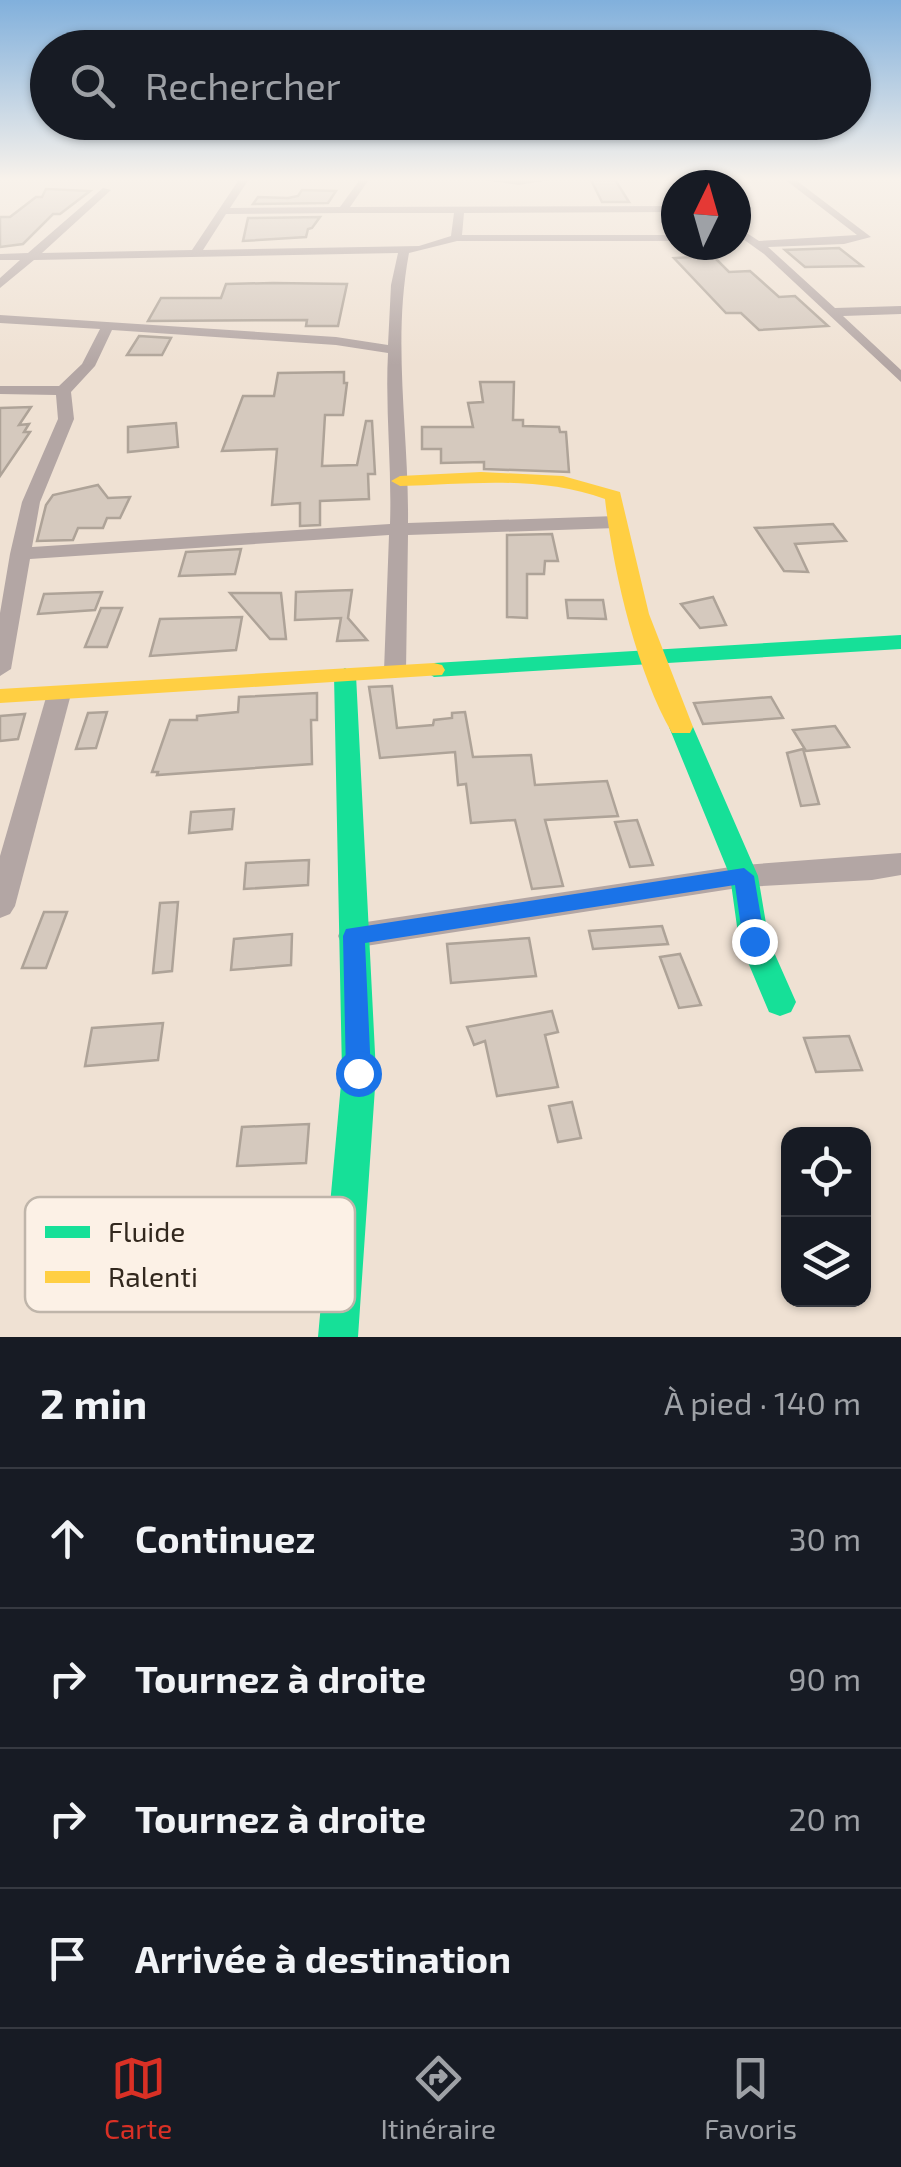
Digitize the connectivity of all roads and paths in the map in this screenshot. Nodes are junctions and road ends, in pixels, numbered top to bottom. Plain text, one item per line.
1 (49, 240) edge
2 (203, 240) edge
3 (449, 240) edge
4 (812, 240) edge
5 (851, 240) edge
6 (751, 244) edge
7 (404, 249) junction
8 (197, 250) junction
9 (0, 256) edge
10 (30, 257) junction
11 (0, 284) edge
12 (901, 310) edge
13 (833, 312) junction
14 (0, 319) edge
15 (108, 326) junction
16 (396, 350) junction
17 (901, 378) edge
18 (0, 390) edge
19 (63, 390) junction
20 (400, 480) junction
21 (616, 522) junction
22 (398, 530) junction
23 (20, 554) junction
24 (901, 642) edge
25 (650, 656) junction
26 (0, 669) edge
27 (395, 670) junction
28 (344, 675) junction
29 (58, 694) junction
30 (0, 696) edge
31 (901, 864) edge
32 (744, 876) junction
33 (0, 906) edge
34 (354, 936) junction
35 (780, 1002) dead end
36 (349, 1197) edge
37 (340, 1312) edge
38 (338, 1337) edge

1 - 10 street
2 - 8 street
3 - 7 street
4 - 5 street
6 - 13 street
7 - 8 street
7 - 16 street
8 - 10 street
9 - 10 street
10 - 11 street
12 - 13 street
13 - 17 street
14 - 15 street
15 - 16 street
15 - 19 street
16 - 20 street
18 - 19 street
19 - 23 street
20 - 21 street
20 - 22 street
21 - 22 street
21 - 25 street
22 - 23 street
22 - 27 street
23 - 26 street
24 - 25 street
25 - 27 street
25 - 32 street
27 - 28 street
28 - 29 street
28 - 34 street
29 - 30 street
29 - 33 street
31 - 32 street
32 - 34 street
32 - 35 street
34 - 36 street
37 - 38 street

